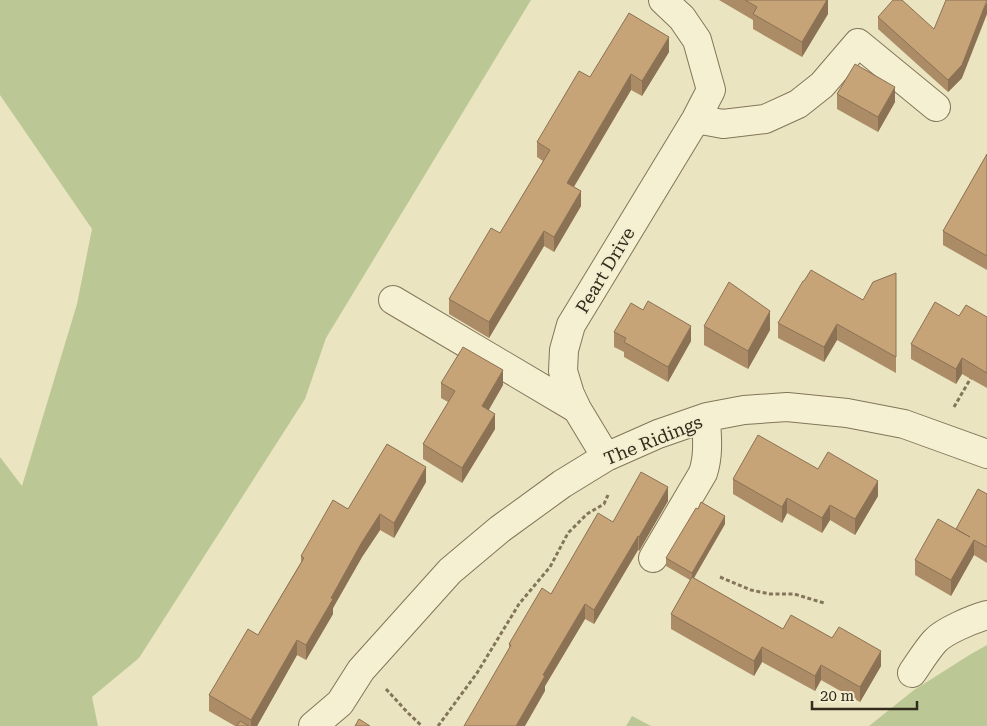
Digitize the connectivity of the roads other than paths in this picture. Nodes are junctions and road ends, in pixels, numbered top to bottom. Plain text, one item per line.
1 (663, 0) edge
2 (936, 107) dead end
3 (696, 120) junction
4 (393, 300) dead end
5 (577, 409) junction
6 (706, 419) junction
7 (987, 454) edge
8 (606, 457) junction
9 (653, 558) dead end
10 (987, 615) edge
11 (912, 673) dead end
12 (313, 726) edge

1 - 3 street, Peart Drive
2 - 3 street
3 - 5 street, Peart Drive
4 - 5 street
5 - 8 street, Peart Drive
6 - 7 street, The Ridings
6 - 8 street, The Ridings
6 - 9 street
8 - 12 street, The Ridings
10 - 11 street

